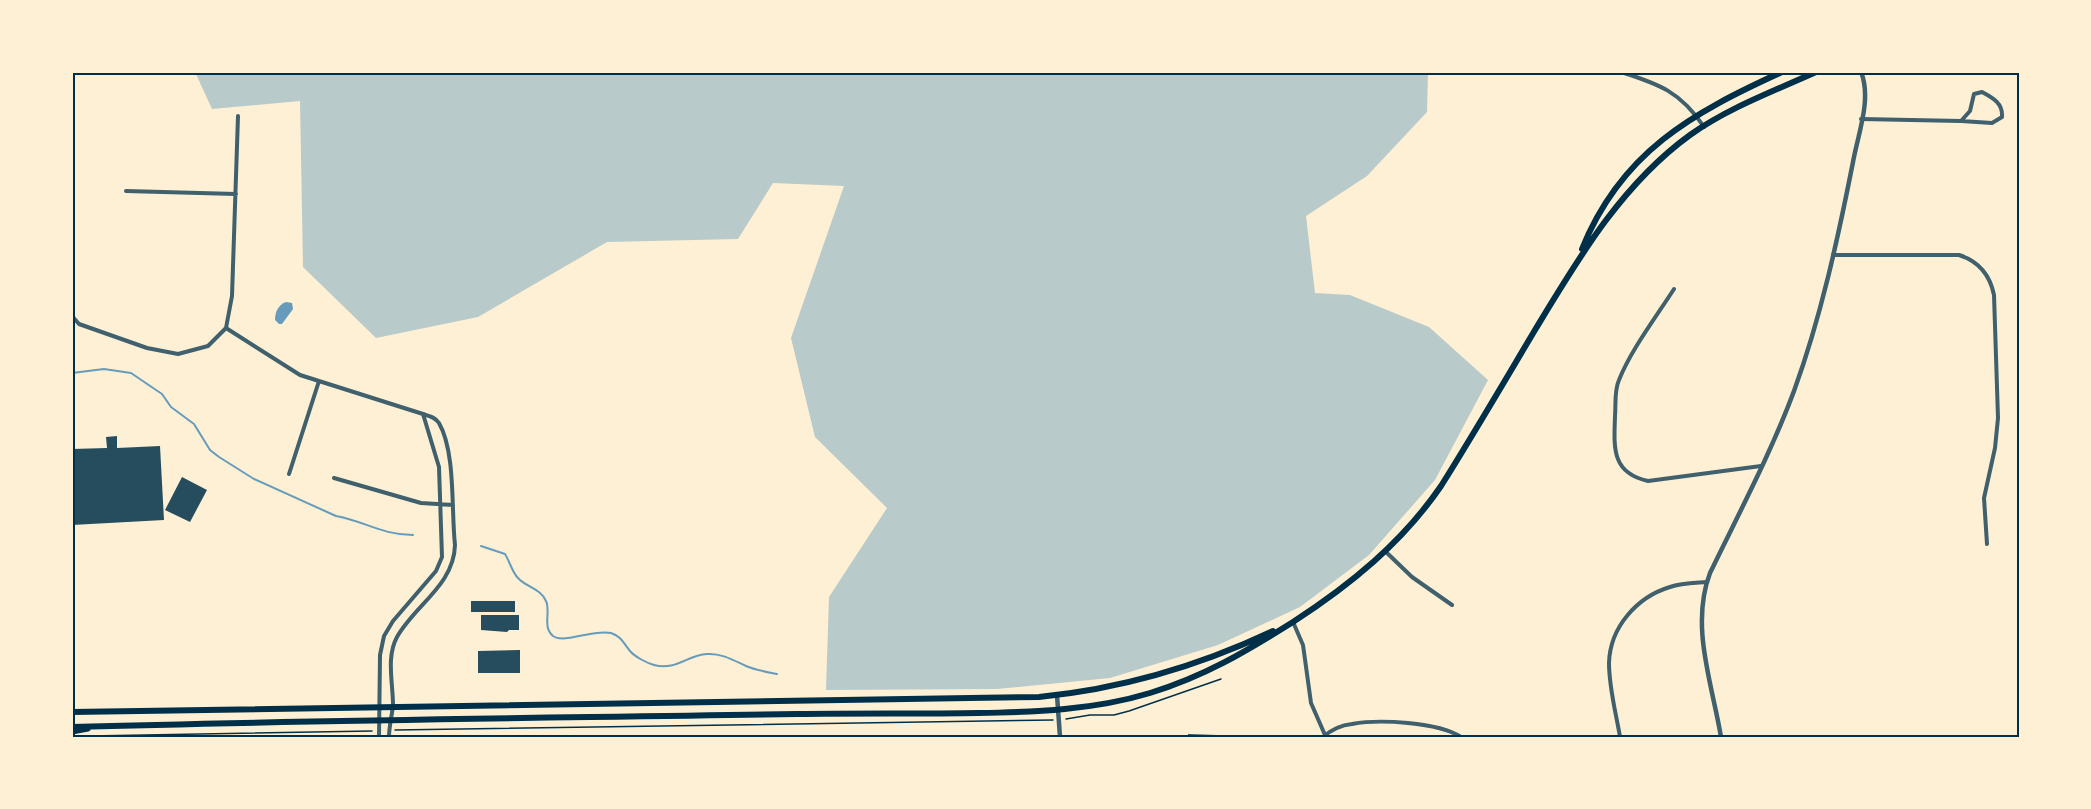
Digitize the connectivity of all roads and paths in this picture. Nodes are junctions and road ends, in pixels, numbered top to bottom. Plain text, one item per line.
1 (1621, 72) edge
2 (1782, 72) edge
3 (1816, 72) edge
4 (1861, 72) edge
5 (1697, 115) junction
6 (238, 116) dead end
7 (1861, 119) junction
8 (1961, 121) junction
9 (1704, 127) junction
10 (126, 191) dead end
11 (236, 194) junction
12 (1832, 255) junction
13 (1578, 258) junction
14 (1674, 289) dead end
15 (72, 316) edge
16 (226, 328) junction
17 (319, 381) junction
18 (423, 414) junction
19 (1761, 466) junction
20 (289, 474) dead end
21 (334, 478) dead end
22 (441, 506) junction
23 (453, 506) junction
24 (1987, 544) dead end
25 (1386, 552) junction
26 (1707, 582) junction
27 (1452, 605) dead end
28 (1293, 622) junction
29 (1221, 678) dead end
30 (1057, 695) junction
31 (380, 706) junction
32 (393, 706) junction
33 (1058, 710) junction
34 (72, 712) edge
35 (1058, 720) junction
36 (379, 721) junction
37 (391, 721) junction
38 (72, 730) edge
39 (378, 730) junction
40 (388, 730) junction
41 (86, 736) edge
42 (1324, 736) edge
43 (378, 737) edge
44 (388, 737) edge
45 (1060, 737) edge
46 (1461, 737) edge
47 (1620, 737) edge
48 (1721, 737) edge

1 - 5 street
2 - 5 main road
3 - 9 main road
4 - 7 street
5 - 9 street
5 - 13 main road
6 - 11 street
7 - 8 street
7 - 12 street
8 - 8 street
9 - 13 main road
10 - 11 street
11 - 16 street
12 - 19 street
12 - 24 street
13 - 25 main road
14 - 19 street
15 - 16 street
16 - 17 street
17 - 18 street
17 - 20 street
18 - 22 street
18 - 23 street
19 - 26 street
21 - 22 street
22 - 23 street
22 - 31 street
23 - 32 street
25 - 27 street
25 - 28 main road
26 - 47 street
26 - 48 street
28 - 30 main road
28 - 33 main road
28 - 42 street
29 - 35 path
30 - 32 main road
30 - 33 street
31 - 32 main road
31 - 34 main road
31 - 36 street
32 - 37 street
33 - 35 street
33 - 37 main road
35 - 40 path
35 - 45 street
36 - 37 main road
36 - 38 main road
36 - 39 street
37 - 40 street
39 - 41 path
39 - 43 street
40 - 44 street
42 - 46 street

